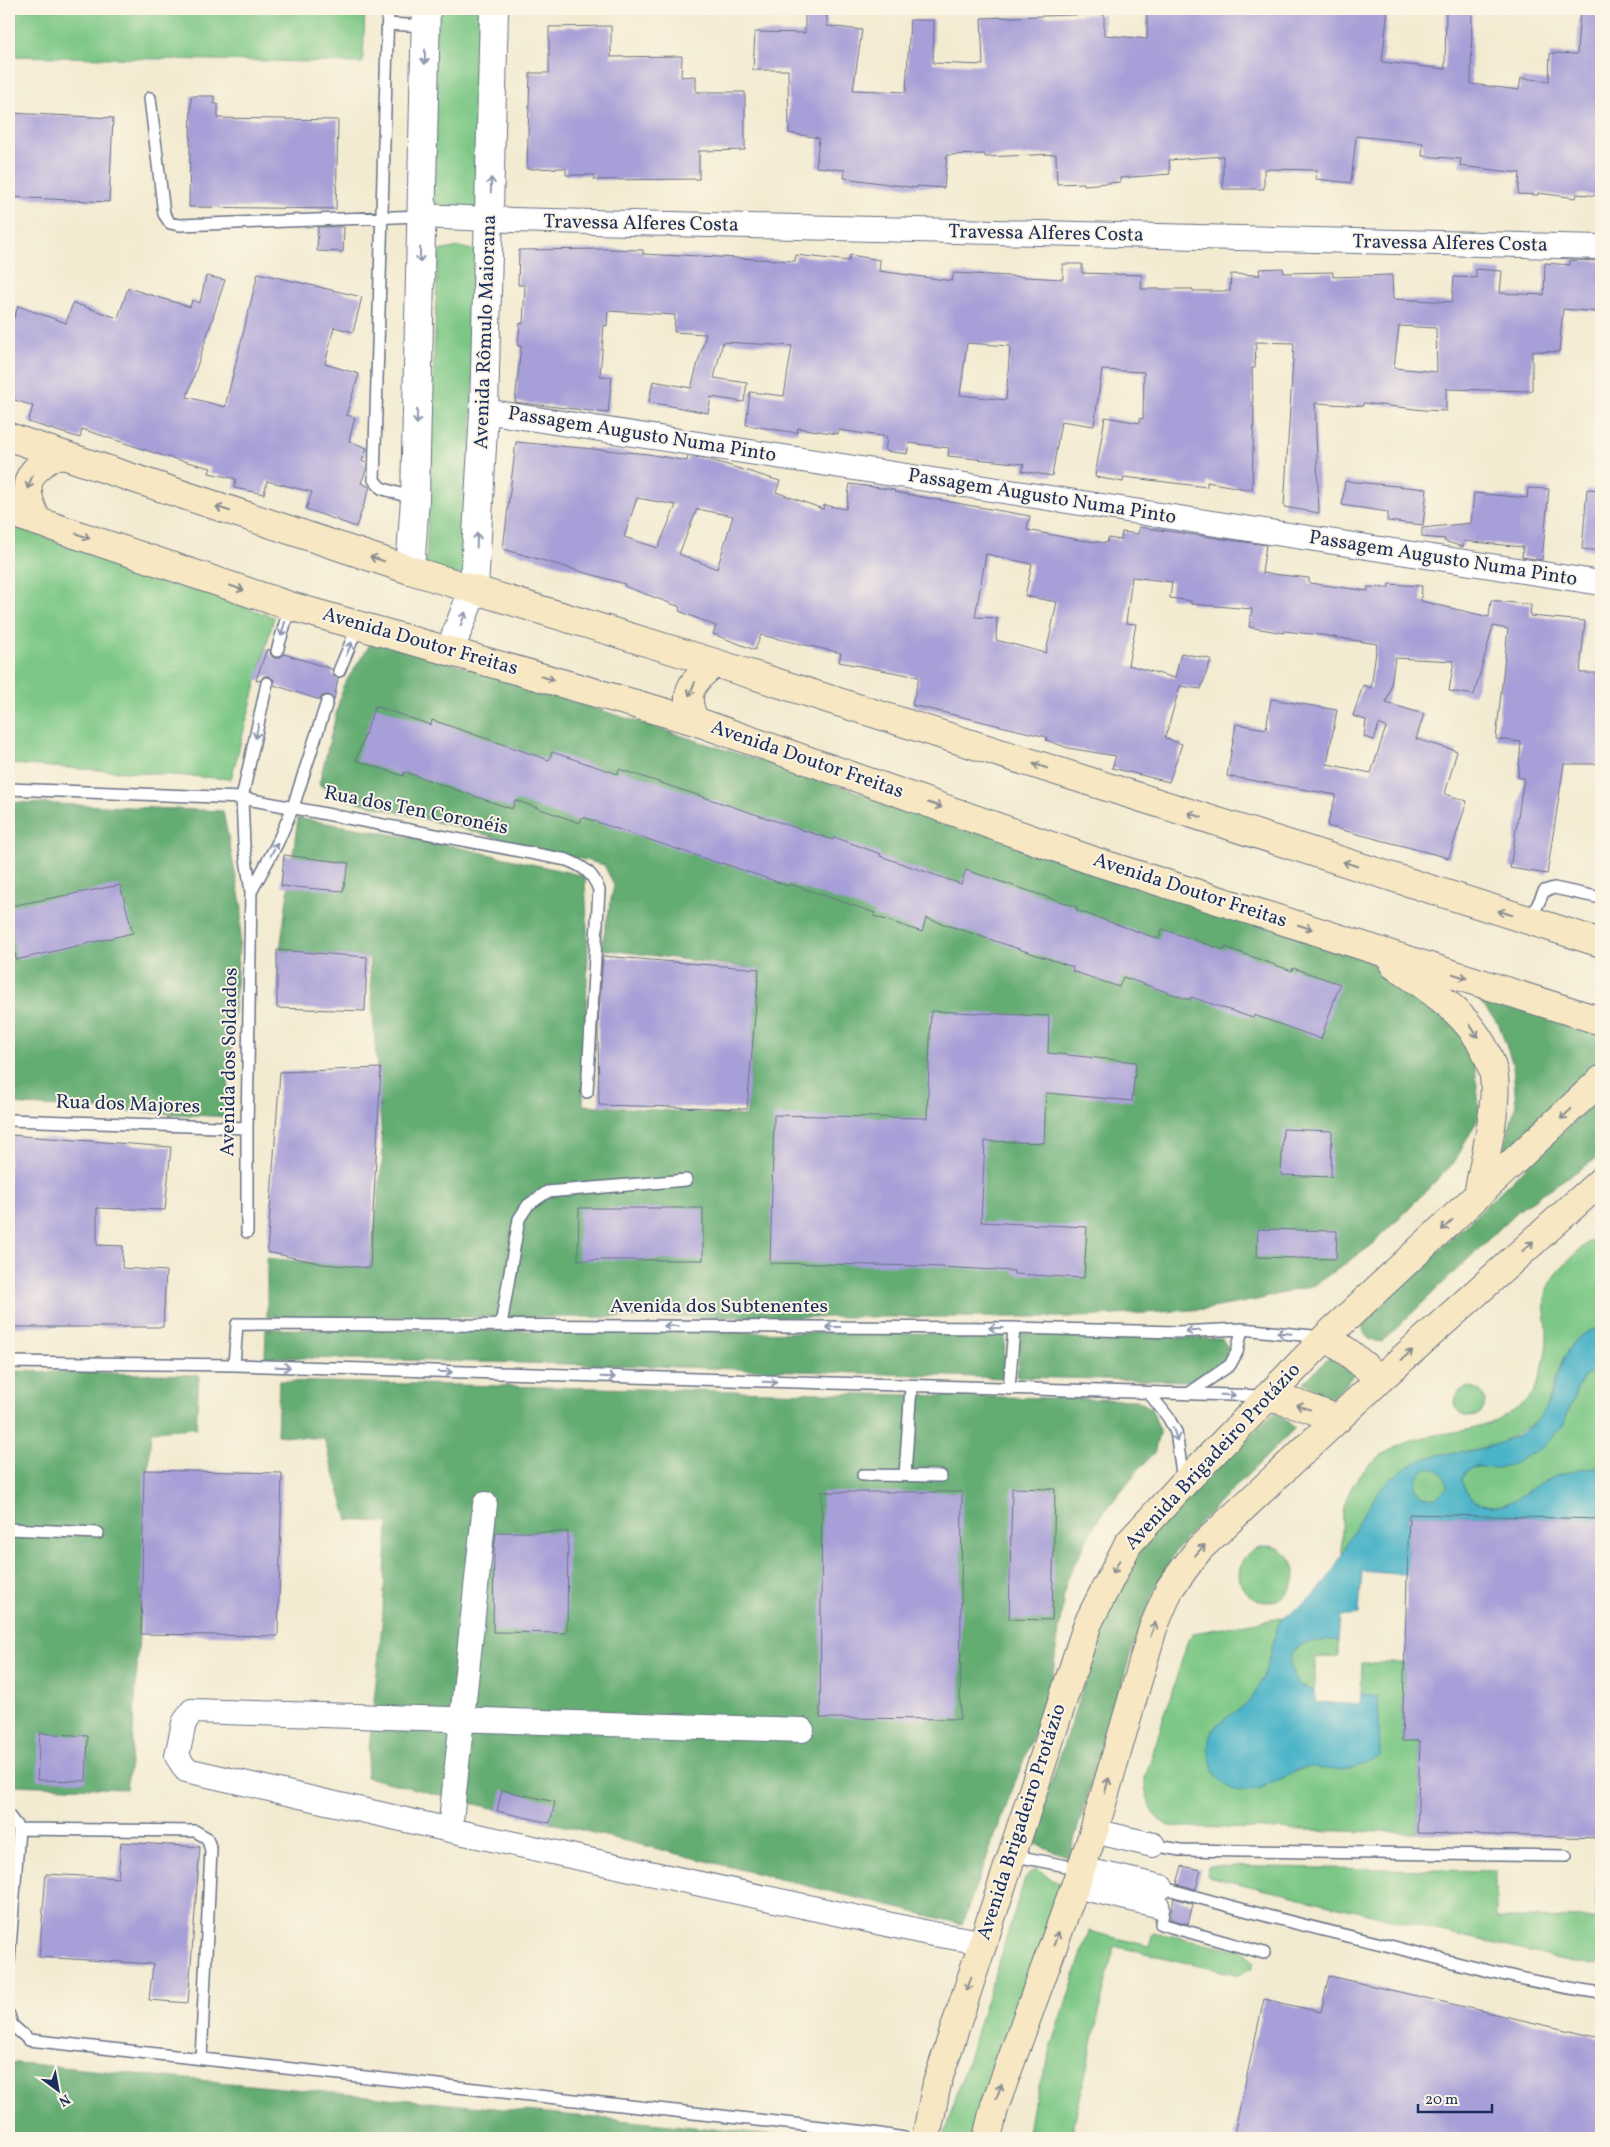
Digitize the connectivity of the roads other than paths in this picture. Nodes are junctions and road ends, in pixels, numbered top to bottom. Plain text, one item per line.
1 (388, 9) edge
2 (494, 9) edge
3 (426, 18) edge
4 (388, 24) junction
5 (150, 98) dead end
6 (421, 216) junction
7 (382, 218) junction
8 (490, 219) junction
9 (1601, 248) edge
10 (484, 411) junction
11 (9, 437) edge
12 (57, 454) junction
13 (415, 499) junction
14 (9, 512) edge
15 (37, 520) junction
16 (410, 570) junction
17 (1601, 583) edge
18 (474, 588) junction
19 (290, 606) junction
20 (358, 626) junction
21 (450, 650) junction
22 (277, 651) dead end
23 (715, 663) junction
24 (339, 671) dead end
25 (267, 683) dead end
26 (327, 702) dead end
27 (695, 721) junction
28 (9, 789) edge
29 (242, 798) junction
30 (293, 807) junction
31 (251, 892) junction
32 (1601, 898) edge
33 (1530, 921) junction
34 (1601, 943) edge
35 (1367, 947) junction
36 (1601, 1021) edge
37 (1601, 1080) edge
38 (587, 1092) dead end
39 (9, 1120) edge
40 (247, 1128) junction
41 (686, 1180) dead end
42 (1601, 1181) edge
43 (1478, 1195) junction
44 (247, 1232) dead end
45 (501, 1325) junction
46 (1014, 1328) junction
47 (1242, 1329) junction
48 (1326, 1337) junction
49 (9, 1362) edge
50 (234, 1365) junction
51 (1380, 1380) junction
52 (910, 1386) junction
53 (1009, 1389) junction
54 (1149, 1393) junction
55 (1188, 1394) junction
56 (1267, 1396) junction
57 (1338, 1419) junction
58 (863, 1475) dead end
59 (905, 1475) junction
60 (941, 1476) dead end
61 (1183, 1484) junction
62 (485, 1504) dead end
63 (9, 1529) edge
64 (98, 1533) dead end
65 (462, 1720) junction
66 (802, 1730) dead end
67 (9, 1816) edge
68 (19, 1829) junction
69 (450, 1830) junction
70 (1094, 1831) junction
71 (1153, 1845) joint
72 (1011, 1854) junction
73 (1566, 1856) dead end
74 (1078, 1878) junction
75 (1159, 1896) junction
76 (10, 1928) edge
77 (982, 1942) junction
78 (1264, 1953) dead end
79 (9, 1961) edge
80 (1601, 1993) edge
81 (9, 2015) edge
82 (201, 2059) junction
83 (904, 2138) edge
84 (926, 2138) edge
85 (987, 2138) edge

1 - 4 lane
8 -> 2 street, Avenida Rômulo Maiorana
3 - 4 lane
3 -> 6 street
4 - 7 lane
5 - 7 lane
6 - 7 lane
6 - 8 street, Travessa Alferes Costa
6 -> 13 street
7 - 13 lane
8 - 9 street, Travessa Alferes Costa
8 - 10 street, Avenida Rômulo Maiorana
10 - 17 street, Passagem Augusto Numa Pinto
18 -> 10 street, Avenida Rômulo Maiorana
11 - 12 main road
12 -> 15 main road
16 -> 12 main road
13 - 16 street
14 - 15 main road, Avenida Doutor Freitas
15 -> 19 main road, Avenida Doutor Freitas
16 - 18 main road
21 -> 18 street, Avenida Rômulo Maiorana
18 - 23 main road
19 - 20 main road, Avenida Doutor Freitas
19 -> 22 lane
20 - 21 main road, Avenida Doutor Freitas
24 -> 20 lane
21 -> 27 main road, Avenida Doutor Freitas
23 -> 27 main road
33 -> 23 main road
25 -> 29 lane, Avenida dos Soldados
26 - 30 lane
27 -> 35 main road, Avenida Doutor Freitas
28 - 29 lane, Rua dos Ten Coronéis
29 - 30 lane, Rua dos Ten Coronéis
29 - 31 lane, Avenida dos Soldados
31 -> 30 lane
30 - 38 lane, Rua dos Ten Coronéis
31 - 40 lane, Avenida dos Soldados
32 - 33 lane
33 - 34 main road
35 -> 36 main road, Avenida Doutor Freitas
35 -> 43 main road
37 -> 43 main road, Avenida Brigadeiro Protázio
39 - 40 lane, Rua dos Majores
40 - 44 lane, Avenida dos Soldados
41 - 45 lane
51 -> 42 main road
43 -> 48 main road, Avenida Brigadeiro Protázio
46 -> 45 lane, Avenida dos Subtenentes
45 - 50 lane, Avenida dos Subtenentes
47 -> 46 lane, Avenida dos Subtenentes
46 - 53 lane
48 -> 47 lane, Avenida dos Subtenentes
47 - 55 lane
48 - 51 main road
48 - 56 main road, Avenida Brigadeiro Protázio
49 - 50 lane
50 -> 52 lane
51 - 57 main road
52 - 53 lane
52 - 59 lane
53 - 54 lane
54 - 55 lane
54 -> 61 lane
55 -> 56 lane
57 -> 56 main road
56 - 61 main road, Avenida Brigadeiro Protázio
70 -> 57 main road
58 - 59 lane
59 - 60 lane
61 -> 72 main road, Avenida Brigadeiro Protázio
62 - 65 street
63 - 64 lane
65 - 66 street
65 - 69 street
65 - 69 street
67 - 68 lane
68 - 76 lane
68 - 82 lane
69 - 77 street
70 - 71 street
70 - 74 main road
71 - 73 lane
72 - 74 lane
72 - 77 main road, Avenida Brigadeiro Protázio
74 - 75 street
85 -> 74 main road
75 - 78 lane
75 - 80 lane
76 - 79 lane
77 -> 84 main road, Avenida Brigadeiro Protázio
81 - 82 lane
82 - 83 lane

